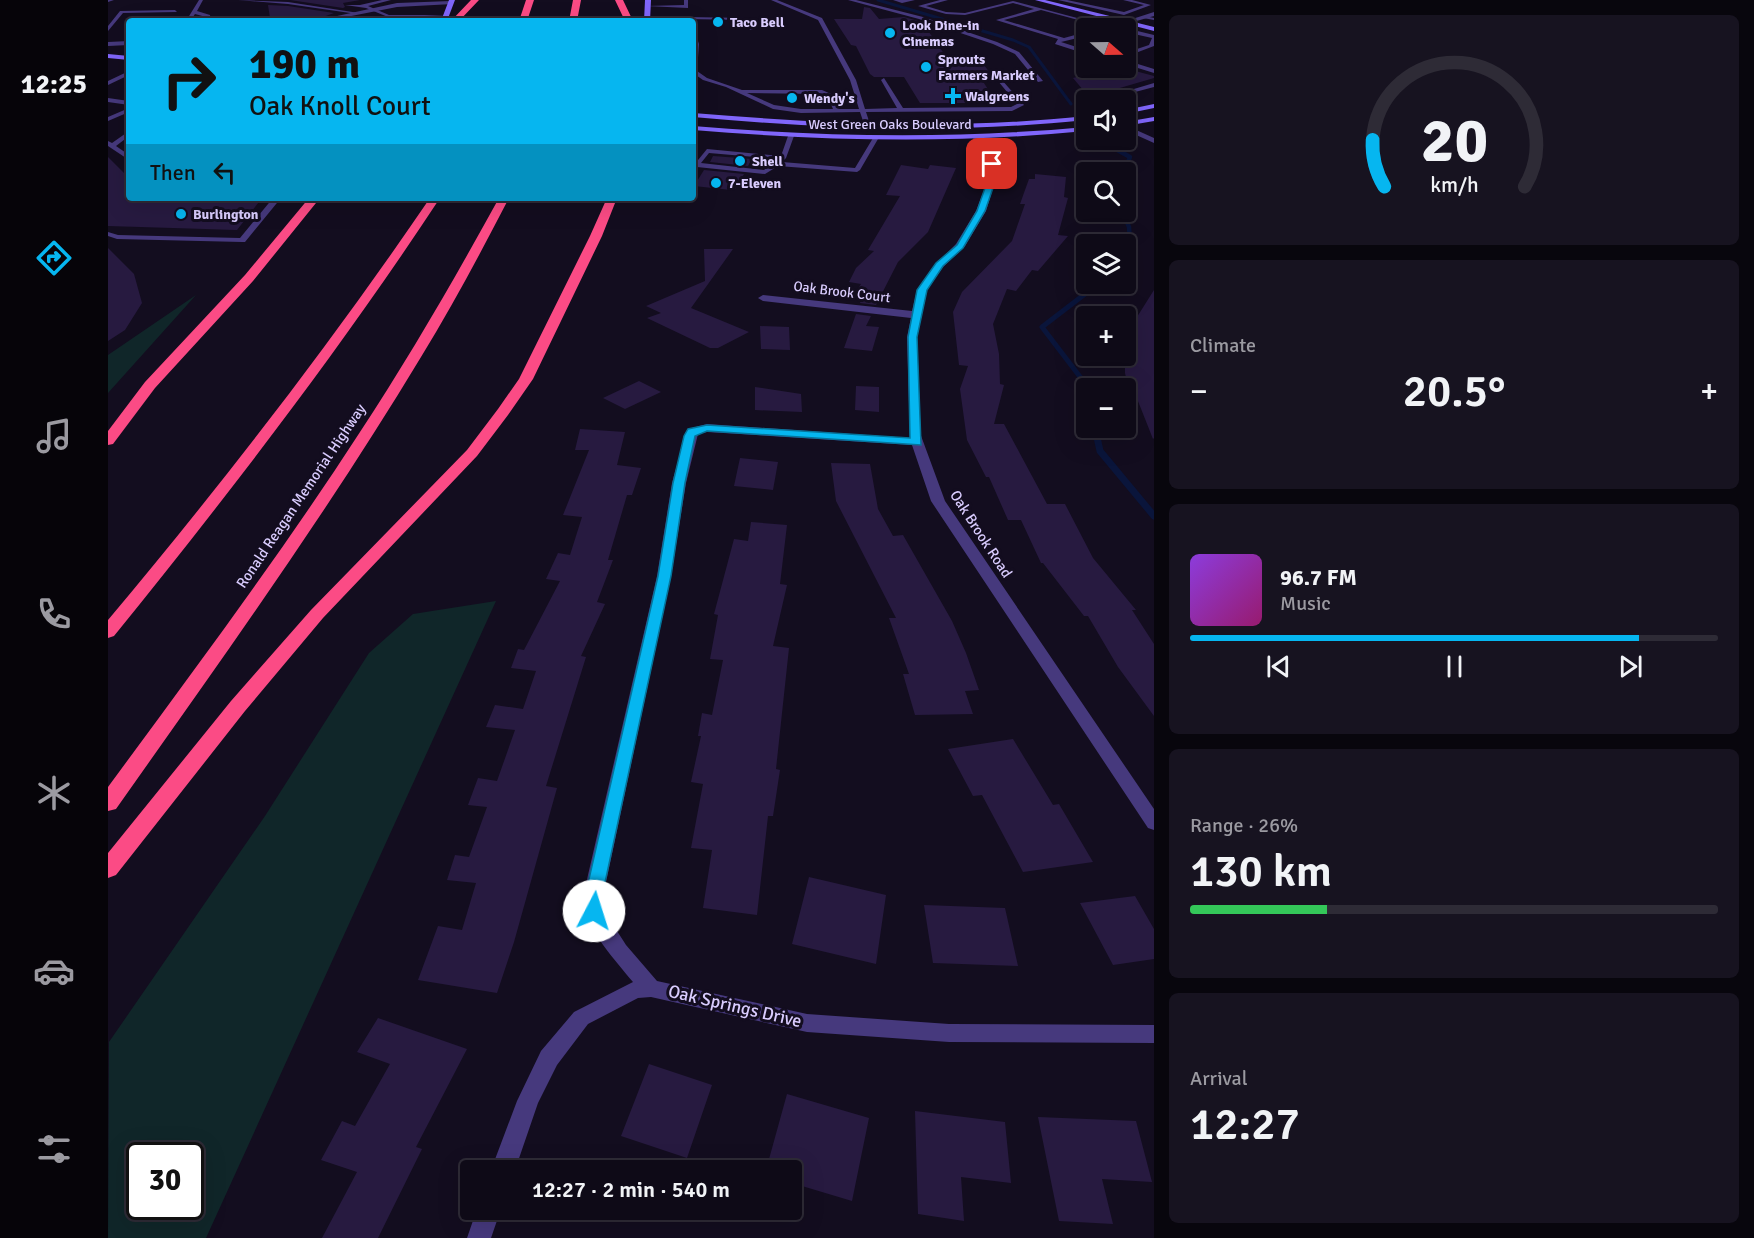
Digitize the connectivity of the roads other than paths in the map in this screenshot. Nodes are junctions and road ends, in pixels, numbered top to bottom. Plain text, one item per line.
1 (201, 0) edge
2 (240, 0) edge
3 (293, 0) edge
4 (390, 0) edge
5 (475, 0) edge
6 (530, 0) edge
7 (577, 0) edge
8 (619, 0) edge
9 (686, 0) edge
10 (773, 0) edge
11 (850, 0) edge
12 (895, 0) edge
13 (913, 0) edge
14 (946, 0) edge
15 (1003, 0) edge
16 (1022, 0) edge
17 (1038, 0) edge
18 (1125, 0) edge
19 (305, 1) edge
20 (452, 1) edge
21 (406, 2) edge
22 (1013, 2) junction
23 (1059, 2) edge
24 (648, 3) edge
25 (1152, 6) edge
26 (686, 7) junction
27 (372, 9) junction
28 (1041, 9) junction
29 (358, 10) junction
30 (194, 12) junction
31 (1154, 14) edge
32 (171, 16) dead end
33 (1145, 17) junction
34 (190, 18) edge
35 (208, 18) edge
36 (328, 18) edge
37 (395, 18) edge
38 (445, 18) edge
39 (457, 18) edge
40 (524, 18) edge
41 (574, 18) edge
42 (628, 18) edge
43 (647, 18) edge
44 (688, 18) edge
45 (1104, 18) edge
46 (696, 19) edge
47 (1076, 19) edge
48 (1154, 19) edge
49 (1136, 21) edge
50 (1136, 27) edge
51 (108, 29) edge
52 (752, 29) dead end
53 (1154, 29) edge
54 (1136, 30) edge
55 (1076, 37) edge
56 (1154, 38) edge
57 (1061, 42) junction
58 (126, 43) edge
59 (108, 44) edge
60 (1076, 48) edge
61 (1136, 51) edge
62 (108, 56) edge
63 (126, 58) edge
64 (1136, 66) edge
65 (118, 67) dead end
66 (126, 67) edge
67 (1154, 71) edge
68 (696, 72) edge
69 (126, 75) edge
70 (118, 79) junction
71 (126, 80) edge
72 (884, 80) dead end
73 (1001, 81) dead end
74 (1040, 81) dead end
75 (109, 83) edge
76 (1154, 85) edge
77 (1136, 90) edge
78 (740, 92) junction
79 (109, 101) edge
80 (126, 103) edge
81 (1154, 106) edge
82 (864, 110) junction
83 (901, 110) junction
84 (1136, 110) edge
85 (126, 111) edge
86 (837, 111) junction
87 (696, 114) edge
88 (108, 119) edge
89 (1076, 119) edge
90 (1154, 119) edge
91 (1136, 123) edge
92 (868, 127) junction
93 (696, 130) edge
94 (1076, 130) edge
95 (1136, 131) edge
96 (126, 134) edge
97 (791, 136) junction
98 (977, 138) junction
99 (875, 139) junction
100 (1154, 141) edge
101 (110, 145) edge
102 (126, 156) edge
103 (783, 158) junction
104 (777, 164) junction
105 (274, 201) edge
106 (313, 201) edge
107 (433, 201) edge
108 (502, 201) edge
109 (598, 201) edge
110 (611, 201) edge
111 (108, 234) edge
112 (596, 236) junction
113 (764, 298) dead end
114 (916, 315) junction
115 (108, 441) edge
116 (917, 442) junction
117 (108, 632) edge
118 (108, 803) edge
119 (1154, 824) edge
120 (108, 869) edge
121 (651, 988) junction
122 (1154, 1034) edge
123 (507, 1160) edge
124 (485, 1220) edge
125 (479, 1238) edge

1 - 30 lane
2 - 29 lane
3 - 19 lane
4 - 29 lane
5 - 39 highway
6 - 40 highway
7 - 41 highway
8 - 42 highway
9 - 26 lane
10 - 82 lane
11 - 74 lane
12 - 13 lane
14 - 22 lane
15 - 22 lane
16 - 22 lane
17 - 23 main road
18 - 25 lane
19 - 29 lane
20 - 21 street
20 - 38 main road
21 - 27 street
22 - 28 lane
23 - 25 lane
23 - 28 lane
23 - 45 main road
24 - 26 lane
24 - 43 main road
26 - 44 lane
27 - 29 street
27 - 37 lane
28 - 47 lane
28 - 57 lane
29 - 36 street
30 - 34 lane
30 - 35 lane
31 - 33 street
32 - 51 lane
33 - 48 lane
33 - 49 street
46 - 52 lane
50 - 53 main road
54 - 56 lane
55 - 57 lane
56 - 61 lane
57 - 60 lane
58 - 59 street
62 - 63 main road
64 - 67 lane
65 - 66 main road
68 - 78 lane
69 - 70 lane
70 - 71 lane
70 - 75 lane
72 - 83 lane
73 - 83 lane
76 - 77 lane
78 - 86 lane
78 - 86 lane
79 - 80 lane
81 - 84 main road
82 - 83 lane
82 - 86 lane
82 - 92 lane
85 - 88 lane
87 - 92 main road, West Green Oaks Boulevard
89 - 92 main road, West Green Oaks Boulevard
90 - 91 main road
92 - 99 main road
93 - 97 main road, West Green Oaks Boulevard
94 - 98 main road, West Green Oaks Boulevard
95 - 100 street
96 - 101 lane
97 - 99 main road, West Green Oaks Boulevard
97 - 103 lane
98 - 99 main road, West Green Oaks Boulevard
98 - 114 street, Oak Brook Road
99 - 104 lane
101 - 102 lane
103 - 104 lane
103 - 104 lane
105 - 111 lane
106 - 115 highway
107 - 117 highway
108 - 118 highway, Ronald Reagan Memorial Highway
109 - 112 highway
110 - 112 highway
112 - 120 highway
113 - 114 street, Oak Brook Court
114 - 116 street, Oak Brook Road
116 - 119 street, Oak Brook Road
116 - 121 street, Oak Springs Drive
121 - 122 street, Oak Springs Drive
121 - 123 street
124 - 125 street

